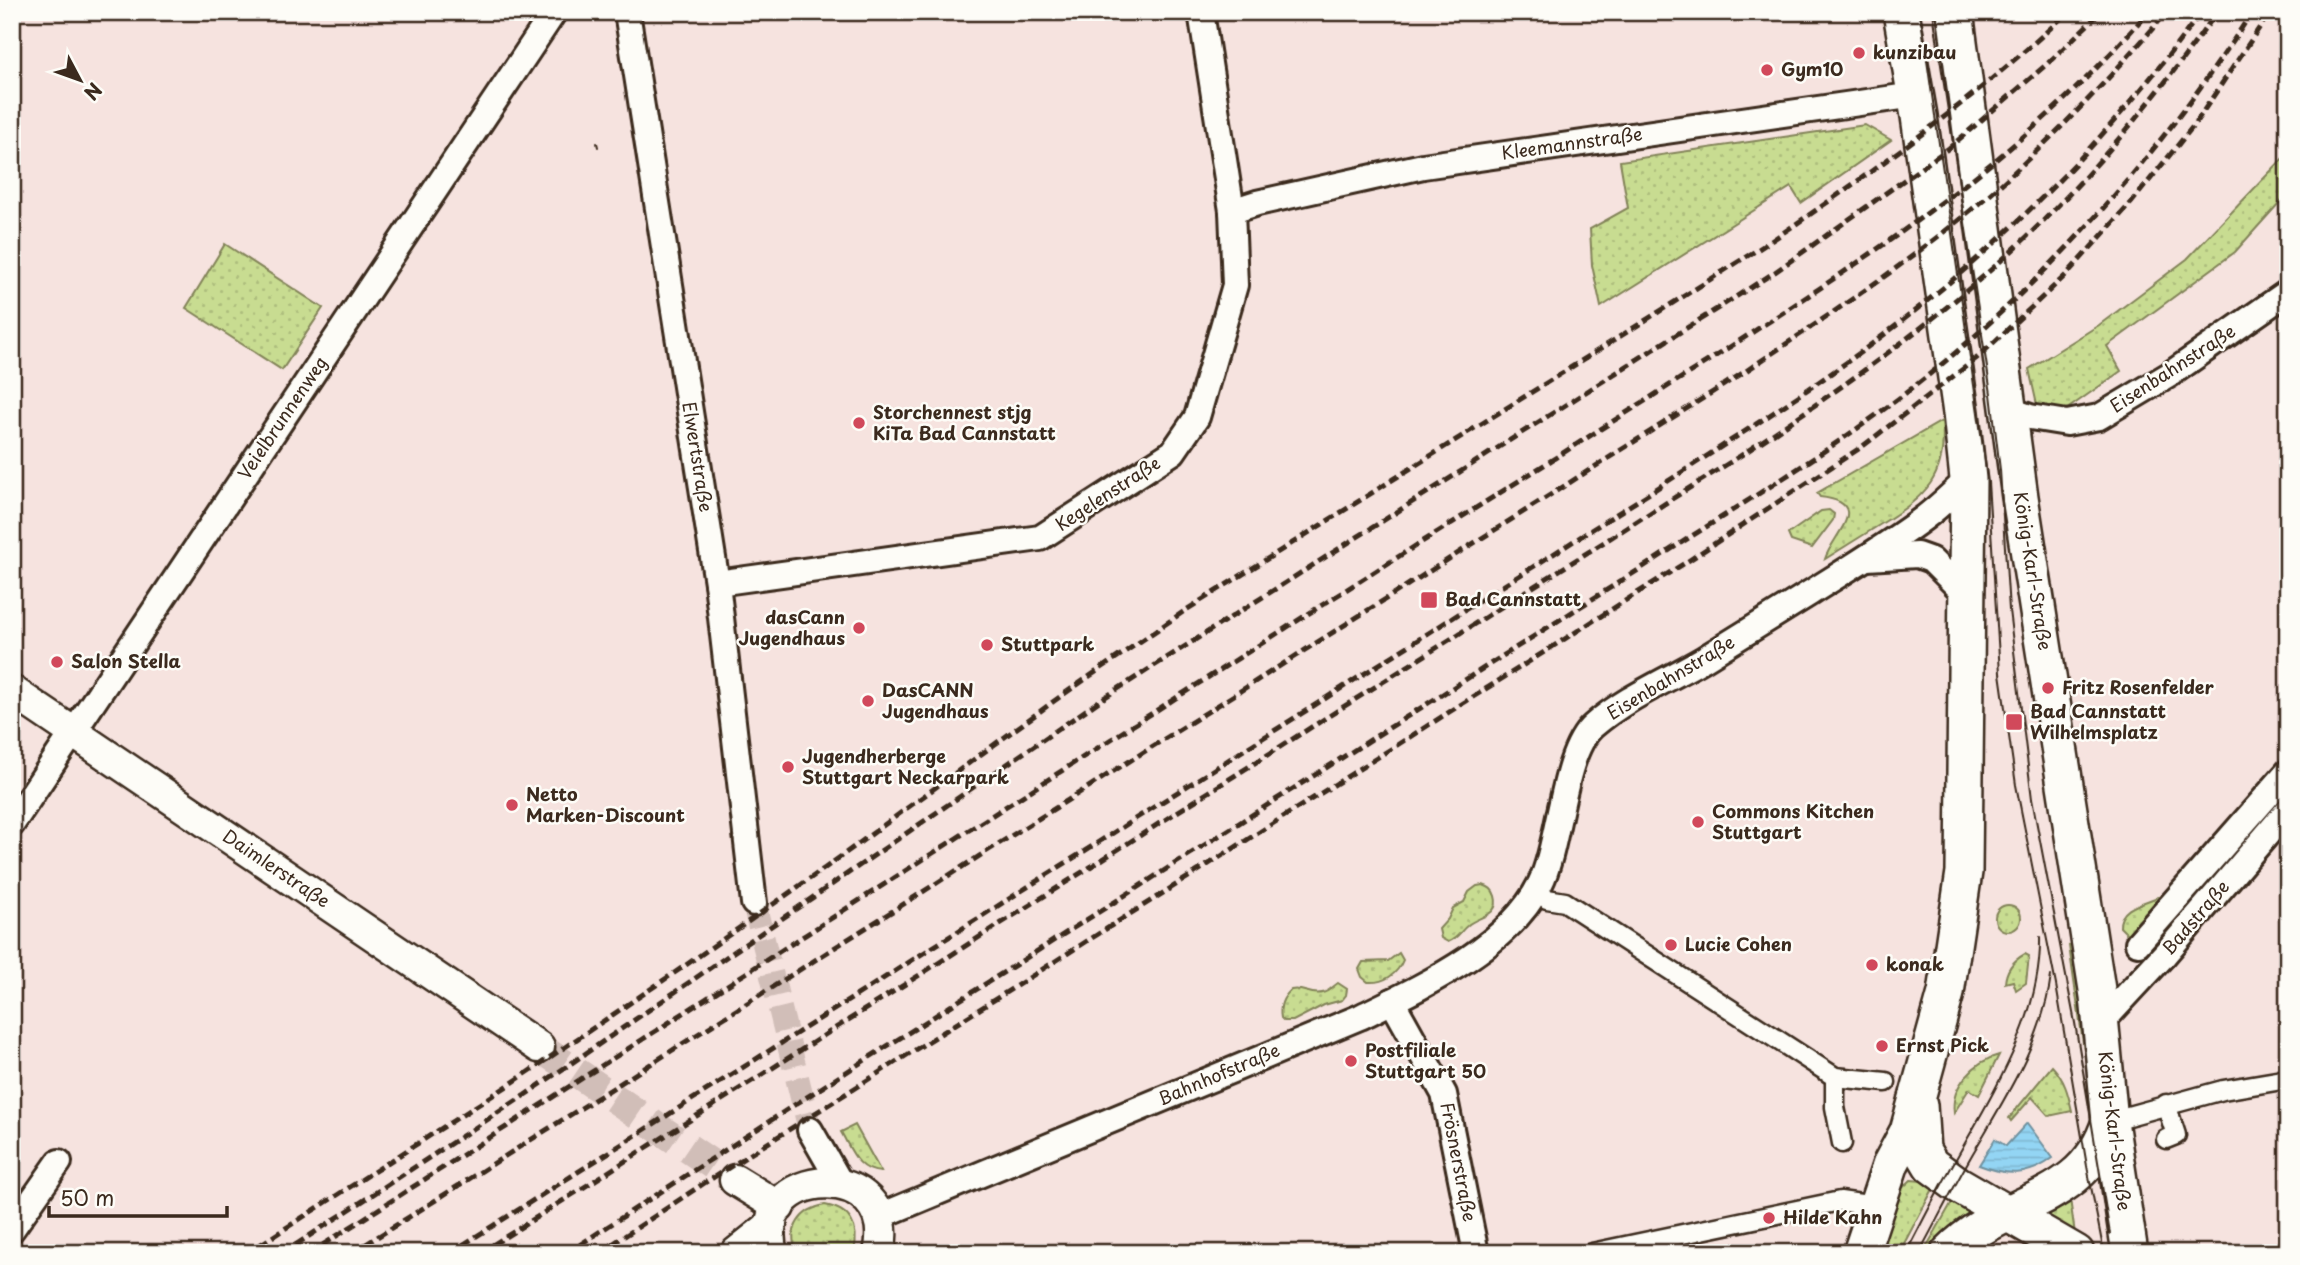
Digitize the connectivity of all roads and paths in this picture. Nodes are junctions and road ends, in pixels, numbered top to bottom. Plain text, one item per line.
1 (554, 12) edge
2 (627, 12) edge
3 (1201, 12) edge
4 (1901, 12) edge
5 (1955, 12) edge
6 (1915, 95) junction
7 (1232, 211) junction
8 (2288, 292) edge
9 (2010, 410) junction
10 (1968, 479) junction
11 (1866, 558) junction
12 (717, 583) junction
13 (1966, 596) junction
14 (12, 691) edge
15 (74, 732) junction
16 (2288, 772) edge
17 (2288, 810) edge
18 (12, 824) edge
19 (1541, 896) junction
20 (754, 903) tunnel mouth
21 (2138, 943) dead end
22 (1392, 1001) junction
23 (2101, 1023) junction
24 (539, 1047) tunnel mouth
25 (1835, 1077) junction
26 (2288, 1080) edge
27 (1902, 1087) junction
28 (2166, 1104) junction
29 (2110, 1121) junction
30 (810, 1130) tunnel mouth
31 (2171, 1140) dead end
32 (1842, 1143) dead end
33 (59, 1162) dead end
34 (736, 1180) tunnel mouth
35 (841, 1184) junction
36 (1875, 1206) junction
37 (2009, 1213) junction
38 (878, 1217) junction
39 (774, 1228) edge
40 (12, 1229) edge
41 (736, 1253) edge
42 (879, 1253) edge
43 (1476, 1253) edge
44 (1592, 1253) edge
45 (1861, 1253) edge
46 (1949, 1253) edge
47 (2076, 1253) edge
48 (2130, 1253) edge

1 - 15 street, Veielbrunnenweg
2 - 12 street, Elwertstraße
3 - 7 street, Kegelenstraße
4 - 6 main road
5 - 9 main road, König-Karl-Straße
6 - 7 street, Kleemannstraße
6 - 10 main road
7 - 12 street, Kegelenstraße
8 - 9 street, Eisenbahnstraße
9 - 23 main road, König-Karl-Straße
10 - 11 street, Eisenbahnstraße
10 - 13 main road
11 - 13 street, Eisenbahnstraße
11 - 19 street, Eisenbahnstraße
12 - 20 street, Elwertstraße
13 - 27 main road
14 - 15 street, Daimlerstraße
15 - 18 street, Veielbrunnenweg
15 - 24 street, Daimlerstraße
16 - 21 street, Badstraße
17 - 23 street, Badstraße
19 - 22 street, Bahnhofstraße
19 - 25 street
22 - 38 street, Bahnhofstraße
22 - 43 street, Frösnerstraße
23 - 29 main road, König-Karl-Straße
25 - 27 street
25 - 32 street
26 - 28 street
27 - 36 main road
27 - 37 main road
28 - 29 street
28 - 31 street
29 - 37 main road
29 - 48 main road, König-Karl-Straße
30 - 35 street
33 - 40 street
34 - 39 street
35 - 38 street
35 - 39 street
36 - 44 street
36 - 45 main road
37 - 46 main road
37 - 47 main road
38 - 42 street
39 - 41 street

